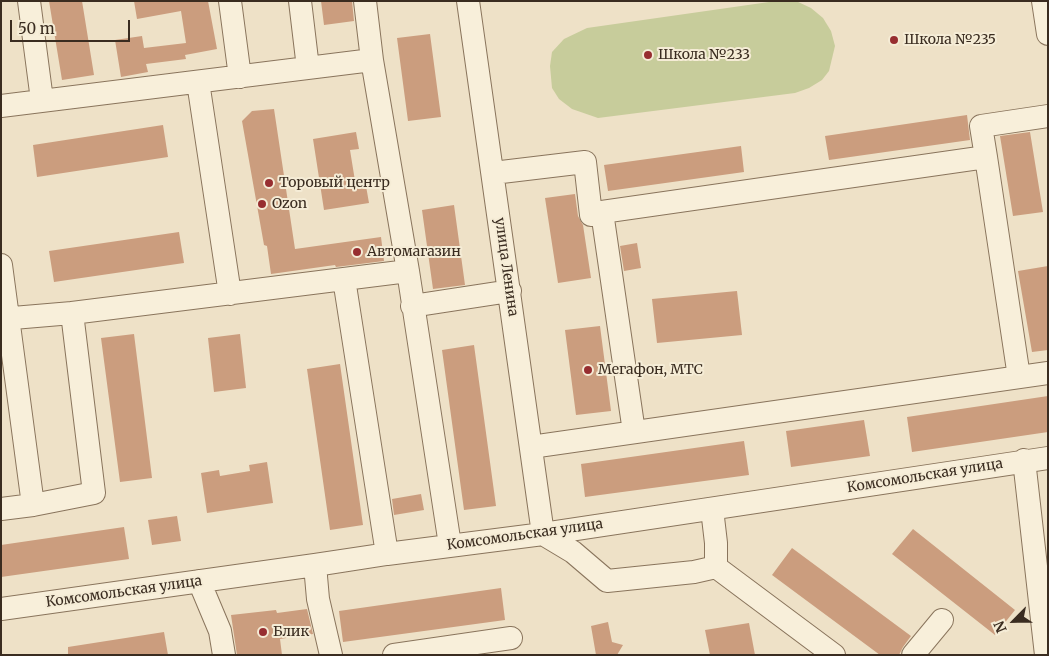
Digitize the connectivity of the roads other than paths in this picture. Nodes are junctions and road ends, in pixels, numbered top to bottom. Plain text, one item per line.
1 (29, 1) edge
2 (230, 1) edge
3 (300, 1) edge
4 (365, 1) edge
5 (468, 1) edge
6 (1042, 1) edge
7 (1048, 34) edge
8 (372, 60) junction
9 (308, 68) junction
10 (240, 77) junction
11 (198, 82) junction
12 (42, 100) junction
13 (1, 106) edge
14 (1048, 116) edge
15 (986, 157) junction
16 (493, 174) junction
17 (602, 212) junction
18 (1, 265) edge
19 (408, 271) junction
20 (344, 279) junction
21 (510, 291) junction
22 (230, 294) junction
23 (412, 306) junction
24 (72, 313) junction
25 (5, 318) edge
26 (1048, 373) edge
27 (1019, 377) junction
28 (634, 432) junction
29 (532, 447) junction
30 (1048, 458) edge
31 (1024, 460) junction
32 (33, 505) junction
33 (1, 509) edge
34 (712, 509) junction
35 (543, 534) junction
36 (450, 545) junction
37 (386, 554) junction
38 (314, 565) junction
39 (716, 568) junction
40 (199, 581) junction
41 (1, 609) edge
42 (942, 620) dead end
43 (511, 638) dead end
44 (224, 655) edge
45 (331, 655) edge
46 (394, 655) edge
47 (834, 655) edge
48 (913, 655) edge
49 (1046, 655) edge

1 - 12 street
2 - 10 street
3 - 9 street
4 - 8 street
5 - 16 street, улица Ленина
6 - 7 street
8 - 9 street
8 - 19 street
9 - 10 street
10 - 11 street
11 - 12 street
11 - 22 street
12 - 13 street
14 - 15 street
15 - 17 street
15 - 27 street
16 - 17 street
16 - 21 street, улица Ленина
17 - 28 street
18 - 25 street
19 - 20 street
19 - 23 street
20 - 22 street
20 - 37 street
21 - 23 street
21 - 29 street, улица Ленина
22 - 24 street
23 - 36 street
24 - 25 street
24 - 32 street
25 - 32 street
26 - 27 street
27 - 28 street
28 - 29 street
29 - 35 street, улица Ленина
30 - 31 street, Комсомольская улица
31 - 34 street, Комсомольская улица
31 - 49 street
32 - 33 street
34 - 35 street, Комсомольская улица
34 - 39 street
35 - 36 street, Комсомольская улица
35 - 39 street
36 - 37 street, Комсомольская улица
37 - 38 street, Комсомольская улица
38 - 40 street, Комсомольская улица
38 - 45 street
39 - 47 street
40 - 41 street, Комсомольская улица
40 - 44 street
42 - 48 street
43 - 46 street

